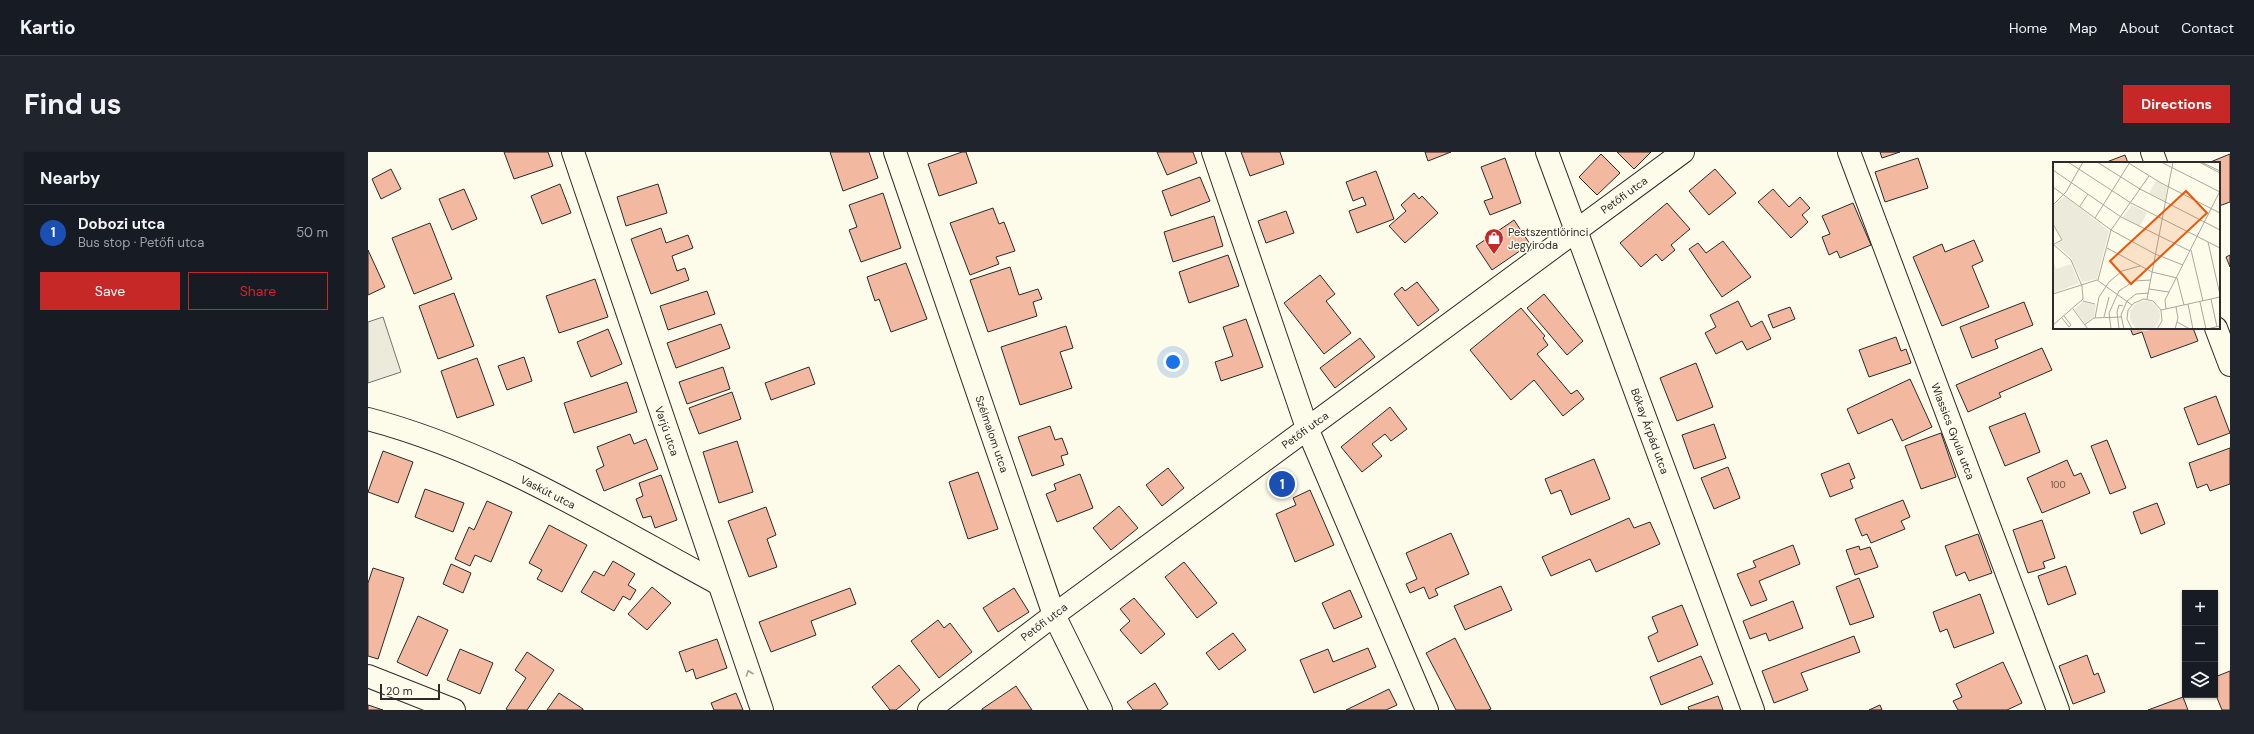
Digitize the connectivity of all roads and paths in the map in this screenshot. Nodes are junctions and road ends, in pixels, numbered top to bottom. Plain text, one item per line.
1 (573, 152) edge
2 (895, 152) edge
3 (1214, 152) edge
4 (1547, 152) edge
5 (1683, 152) edge
6 (1849, 152) edge
7 (2152, 152) edge
8 (2156, 162) edge
9 (1576, 231) junction
10 (2216, 329) edge
11 (2230, 365) edge
12 (368, 419) edge
13 (1307, 428) junction
14 (719, 584) junction
15 (1054, 614) junction
16 (368, 676) edge
17 (454, 710) edge
18 (762, 710) edge
19 (929, 710) edge
20 (1101, 710) edge
21 (1427, 710) edge
22 (1753, 710) edge
23 (2058, 710) edge

1 - 14 street, Varjú utca
2 - 15 street, Szélmalom utca
3 - 13 street
4 - 9 street, Bókay Árpád utca
5 - 9 street, Petőfi utca
6 - 23 street, Wlassics Gyula utca
7 - 8 street
9 - 13 street, Petőfi utca
9 - 22 street, Bókay Árpád utca
10 - 11 street
12 - 14 street, Vaskút utca
13 - 15 street, Petőfi utca
13 - 21 street
18 -> 14 street, Varjú utca
15 - 19 street, Petőfi utca
15 - 20 street, Szélmalom utca
16 - 17 street

